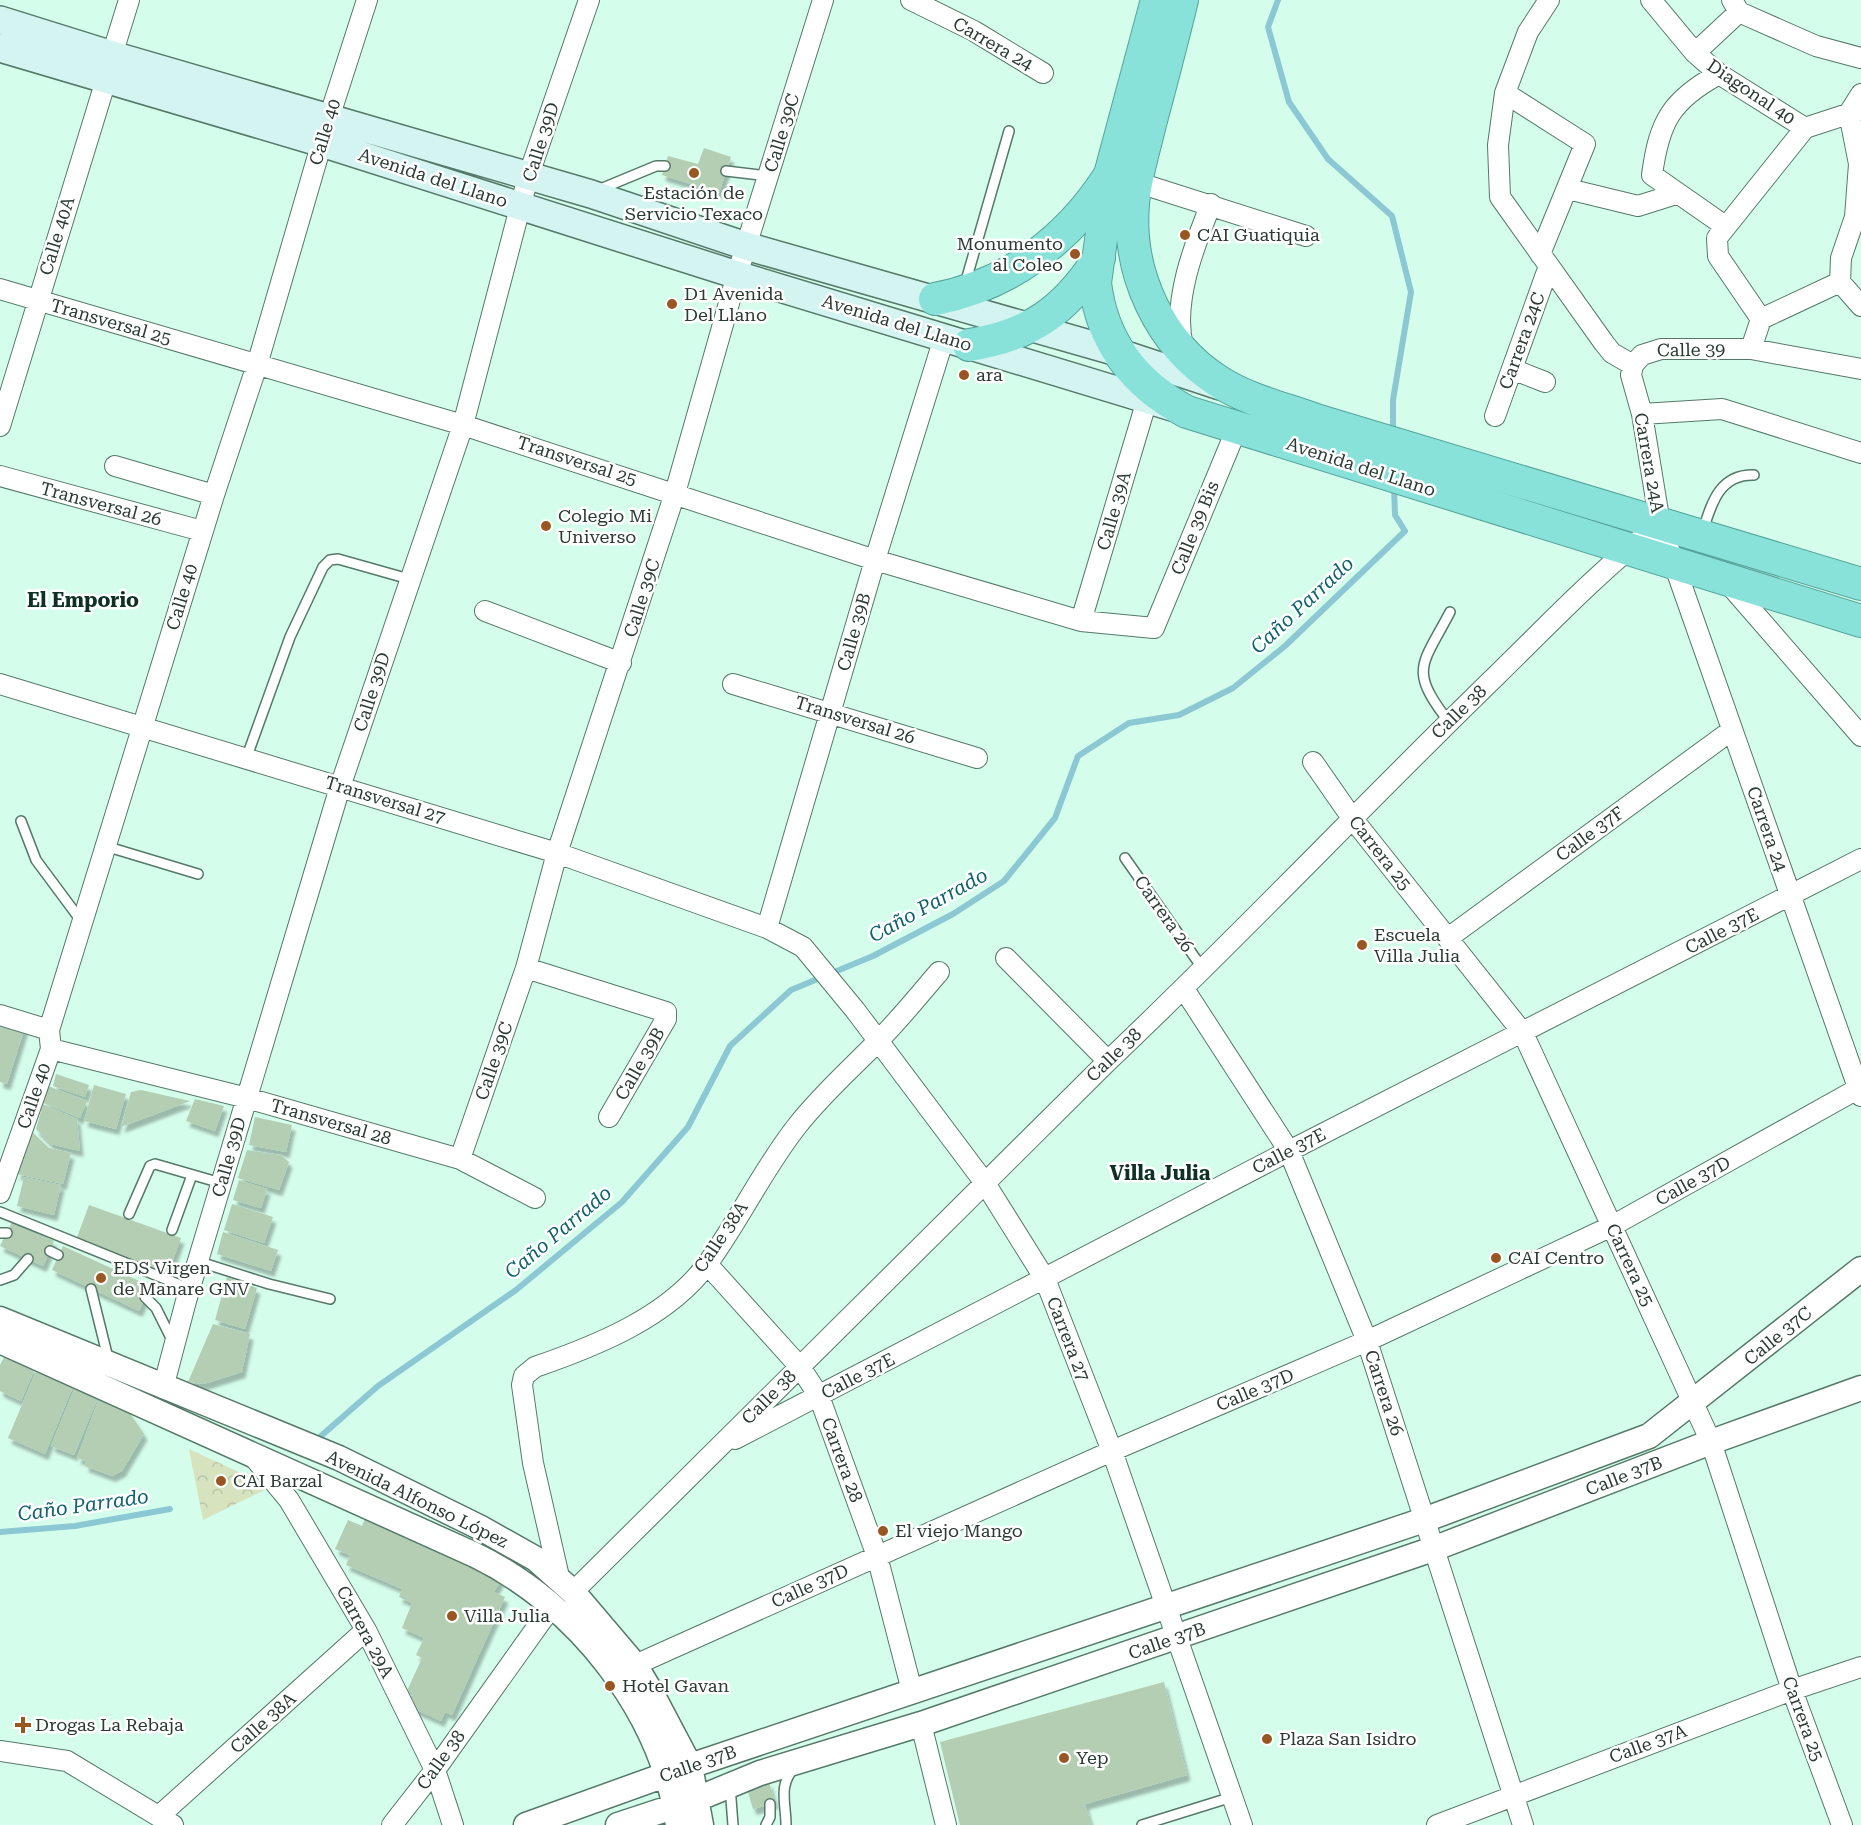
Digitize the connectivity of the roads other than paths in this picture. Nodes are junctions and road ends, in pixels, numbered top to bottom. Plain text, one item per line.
1 (129, 0) edge
2 (368, 0) edge
3 (589, 0) edge
4 (823, 0) edge
5 (911, 0) edge
6 (1157, 0) edge
7 (1182, 0) edge
8 (1549, 0) edge
9 (1651, 0) edge
10 (1735, 6) edge
11 (0, 20) edge
12 (0, 48) edge
13 (1695, 53) junction
14 (1861, 58) edge
15 (109, 68) junction
16 (1043, 73) dead end
17 (1719, 74) junction
18 (1505, 93) junction
19 (1861, 94) edge
20 (1855, 111) edge
21 (1805, 128) junction
22 (325, 130) junction
23 (1009, 131) dead end
24 (665, 166) dead end
25 (726, 171) dead end
26 (768, 176) junction
27 (528, 177) junction
28 (1123, 178) junction
29 (1568, 189) junction
30 (591, 194) junction
31 (1676, 195) junction
32 (1211, 204) junction
33 (522, 206) junction
34 (1725, 226) junction
35 (1306, 236) dead end
36 (746, 246) junction
37 (1099, 257) junction
38 (1545, 260) junction
39 (737, 274) junction
40 (1840, 282) junction
41 (0, 289) edge
42 (949, 296) junction
43 (37, 300) junction
44 (1861, 306) edge
45 (1761, 319) junction
46 (1028, 328) junction
47 (957, 341) junction
48 (1750, 349) junction
49 (1117, 352) junction
50 (1184, 353) junction
51 (257, 365) junction
52 (1634, 365) junction
53 (1512, 369) junction
54 (1861, 369) edge
55 (1545, 382) dead end
56 (1237, 392) junction
57 (1147, 400) junction
58 (1187, 412) junction
59 (1642, 414) junction
60 (1495, 416) dead end
61 (463, 425) junction
62 (0, 426) edge
63 (1237, 428) junction
64 (1861, 453) edge
65 (115, 466) dead end
66 (1754, 474) dead end
67 (0, 476) edge
68 (675, 493) junction
69 (214, 495) junction
70 (1660, 524) junction
71 (202, 531) junction
72 (1701, 537) junction
73 (1627, 549) junction
74 (875, 560) junction
75 (1672, 561) junction
76 (1724, 578) junction
77 (409, 579) junction
78 (1861, 584) edge
79 (485, 611) dead end
80 (1450, 612) dead end
81 (1082, 621) junction
82 (1861, 621) edge
83 (1154, 628) joint
84 (621, 663) junction
85 (0, 684) edge
86 (733, 684) dead end
87 (831, 712) junction
88 (1449, 722) junction
89 (142, 725) junction
90 (1732, 730) junction
91 (1861, 736) edge
92 (977, 758) dead end
93 (246, 759) junction
94 (1313, 762) dead end
95 (340, 787) junction
96 (1352, 818) junction
97 (21, 821) dead end
98 (104, 846) junction
99 (557, 853) junction
100 (1125, 858) dead end
101 (1861, 860) edge
102 (198, 874) dead end
103 (1790, 897) junction
104 (82, 922) junction
105 (766, 928) junction
106 (1448, 938) junction
107 (1006, 958) dead end
108 (525, 968) junction
109 (1203, 969) junction
110 (939, 972) dead end
111 (1184, 989) junction
112 (0, 1015) edge
113 (1523, 1033) junction
114 (50, 1039) junction
115 (878, 1041) junction
116 (1108, 1061) junction
117 (1860, 1091) edge
118 (246, 1098) junction
119 (609, 1117) dead end
120 (1289, 1151) junction
121 (460, 1159) junction
122 (192, 1175) junction
123 (221, 1183) junction
124 (985, 1183) junction
125 (0, 1193) edge
126 (535, 1198) dead end
127 (0, 1212) edge
128 (129, 1214) dead end
129 (1612, 1226) junction
130 (172, 1230) dead end
131 (28, 1259) dead end
132 (200, 1262) junction
133 (707, 1264) junction
134 (1861, 1269) edge
135 (0, 1280) edge
136 (1045, 1280) junction
137 (91, 1289) dead end
138 (190, 1289) junction
139 (145, 1297) dead end
140 (330, 1299) dead end
141 (0, 1319) edge
142 (0, 1341) edge
143 (1367, 1341) junction
144 (174, 1345) junction
145 (110, 1364) junction
146 (800, 1367) junction
147 (163, 1388) junction
148 (1861, 1388) edge
149 (819, 1396) junction
150 (1695, 1403) junction
151 (1712, 1442) junction
152 (719, 1448) junction
153 (1112, 1451) junction
154 (251, 1453) junction
155 (1551, 1473) junction
156 (1424, 1520) junction
157 (1433, 1549) junction
158 (877, 1556) junction
159 (566, 1584) junction
160 (552, 1605) junction
161 (1168, 1606) junction
162 (366, 1630) junction
163 (1178, 1638) junction
164 (635, 1665) junction
165 (1861, 1667) edge
166 (1792, 1690) junction
167 (912, 1691) junction
168 (921, 1724) junction
169 (0, 1751) edge
170 (801, 1760) junction
171 (435, 1770) junction
172 (679, 1770) junction
173 (730, 1784) junction
174 (1512, 1795) junction
175 (1232, 1797) junction
176 (770, 1804) dead end
177 (683, 1810) edge
178 (166, 1820) edge
179 (392, 1825) edge
180 (453, 1825) edge
181 (526, 1825) edge
182 (618, 1825) edge
183 (701, 1825) edge
184 (733, 1825) edge
185 (766, 1825) edge
186 (786, 1825) edge
187 (946, 1825) edge
188 (1142, 1825) edge
189 (1242, 1825) edge
190 (1437, 1825) edge
191 (1523, 1825) edge
192 (1842, 1825) edge

1 - 15 street, Calle 40A
2 - 22 street, Calle 40
3 - 27 street, Calle 39D
4 - 26 street, Calle 39C
5 - 16 street, Carrera 24
6 - 28 highway
7 - 28 highway
8 - 18 street
9 - 13 street, Diagonal 40
10 - 13 street
10 - 14 street
11 - 15 main road, Avenida del Llano
12 - 15 main road, Avenida del Llano
13 - 17 street, Diagonal 40
15 - 22 main road, Avenida del Llano
15 - 43 street, Calle 40A
17 - 21 street, Diagonal 40
17 - 31 street
18 - 29 street, Carrera 24C
18 - 38 street, Calle 39
19 - 20 street
20 - 21 street
20 - 40 street
21 - 34 street
22 - 27 main road, Avenida del Llano
22 - 33 main road, Avenida del Llano
22 - 51 street, Calle 40
23 - 42 lane
24 - 30 lane
25 - 26 lane
26 - 36 street, Calle 39C
27 - 30 main road, Avenida del Llano
27 - 33 street, Calle 39D
28 - 32 street
28 - 37 highway
28 - 42 highway
28 - 50 highway
29 - 31 street
29 - 38 street, Carrera 24C
30 - 36 main road, Avenida del Llano
31 - 34 street
32 - 35 street
32 - 50 street
33 - 39 main road, Avenida del Llano
33 - 61 street, Calle 39D
34 - 45 street
36 - 39 street, Calle 39C
36 - 42 main road, Avenida del Llano
37 - 46 highway
37 - 49 highway
38 - 52 street, Calle 39
38 - 53 street, Carrera 24C
39 - 47 main road, Avenida del Llano
39 - 68 street, Calle 39C
40 - 44 street
40 - 45 street
41 - 43 street, Transversal 25
42 - 46 main road, Avenida del Llano
43 - 51 street, Transversal 25
43 - 62 street, Calle 40A
45 - 48 street
46 - 47 highway
46 - 49 main road, Avenida del Llano
47 - 57 main road, Avenida del Llano
47 - 74 street, Calle 39B
48 - 52 street, Calle 39
48 - 54 street, Calle 39
49 - 56 main road, Avenida del Llano
49 - 58 highway
50 - 56 highway
51 - 61 street, Transversal 25
51 - 69 street, Calle 40
52 - 59 street, Carrera 24A
53 - 55 street
53 - 60 street, Carrera 24C
56 - 70 highway, Avenida del Llano
57 - 58 main road, Avenida del Llano
57 - 81 street, Calle 39A
58 - 63 highway, Avenida del Llano
59 - 64 street
59 - 70 street, Carrera 24A
61 - 68 street, Transversal 25
61 - 77 street, Calle 39D
63 - 73 highway, Avenida del Llano
63 - 83 street, Calle 39 Bis
65 - 69 street
66 - 72 lane
67 - 71 street, Transversal 26
68 - 74 street, Transversal 25
68 - 84 street, Calle 39C
69 - 71 street, Calle 40
70 - 72 highway, Avenida del Llano
70 - 73 street, Calle 38
70 - 75 street, Carrera 24A
71 - 89 street, Calle 40
72 - 78 highway, Avenida del Llano
73 - 75 highway, Avenida del Llano
73 - 88 street, Calle 38
74 - 81 street, Transversal 25
74 - 87 street, Calle 39B
75 - 76 highway, Avenida del Llano
75 - 90 street, Carrera 24
76 - 82 highway, Avenida del Llano
76 - 91 street
77 - 93 lane
77 - 95 street, Calle 39D
79 - 84 street
80 - 88 lane
81 - 83 street, Transversal 25
84 - 99 street, Calle 39C
85 - 89 street, Transversal 27
86 - 87 street, Transversal 26
87 - 92 street, Transversal 26
87 - 105 street, Calle 39B
88 - 96 street, Calle 38
89 - 93 street, Transversal 27
89 - 98 street, Calle 40
90 - 103 street, Carrera 24
90 - 106 street, Calle 37F
93 - 95 street, Transversal 27
94 - 96 street, Carrera 25
95 - 99 street, Transversal 27
95 - 118 street, Calle 39D
96 - 106 street, Carrera 25
96 - 109 street, Calle 38
97 - 104 lane
98 - 102 lane
98 - 104 street, Calle 40
99 - 105 street, Transversal 27
99 - 108 street, Calle 39C
100 - 109 lane, Carrera 26
101 - 103 street, Calle 37E
103 - 113 street, Calle 37E
103 - 117 street, Carrera 24
104 - 114 street, Calle 40
105 - 115 street, Carrera 27
106 - 113 street, Carrera 25
107 - 116 street
108 - 119 street, Calle 39B
108 - 121 street, Calle 39C
109 - 111 street, Calle 38
110 - 115 street, Calle 38A
111 - 116 street, Calle 38
111 - 120 street, Carrera 26
112 - 114 street, Transversal 28
113 - 120 street, Calle 37E
113 - 129 street, Carrera 25
114 - 118 street, Transversal 28
114 - 125 street, Calle 40
115 - 124 street, Carrera 27
115 - 133 street, Calle 38A
116 - 124 street, Calle 38
117 - 129 street, Calle 37D
118 - 121 street, Transversal 28
118 - 123 street, Calle 39D
120 - 136 street, Calle 37E
120 - 143 street, Carrera 26
121 - 126 street, Transversal 28
122 - 123 lane
122 - 128 lane
122 - 130 lane
123 - 132 street, Calle 39D
124 - 136 street, Carrera 27
124 - 146 street, Calle 38
127 - 138 lane
129 - 143 street, Calle 37D
129 - 150 street, Carrera 25
131 - 135 lane
132 - 138 street, Calle 39D
132 - 140 lane
133 - 146 street, Carrera 28
133 - 159 street, Calle 38A
134 - 150 street, Calle 37C
136 - 149 street, Calle 37E
136 - 153 street, Carrera 27
137 - 145 lane
138 - 144 street, Calle 39D
139 - 144 lane
141 - 145 street, Avenida Alfonso López
142 - 154 street, Avenida Alfonso López
143 - 153 street, Calle 37D
143 - 156 street, Carrera 26
144 - 147 street, Calle 39D
145 - 147 street, Avenida Alfonso López
146 - 149 street, Carrera 28
146 - 152 street, Calle 38
147 - 159 street, Avenida Alfonso López
148 - 151 street, Calle 37B
149 - 152 street, Calle 37E
149 - 158 street, Carrera 28
150 - 151 street, Carrera 25
150 - 155 street, Calle 37B
151 - 155 street, Calle 37B
151 - 157 street, Calle 37B
151 - 166 street, Carrera 25
152 - 159 street, Calle 38
153 - 158 street, Calle 37D
153 - 161 street, Carrera 27
154 - 160 street, Avenida Alfonso López
154 - 162 street, Carrera 29A
155 - 156 street, Calle 37B
156 - 157 street, Carrera 26
156 - 161 street, Calle 37B
157 - 163 street, Calle 37B
157 - 174 street, Carrera 26
158 - 164 street, Calle 37D
158 - 167 street, Carrera 28
159 - 164 street, Avenida Alfonso López
160 - 171 street, Calle 38
160 - 172 street, Avenida Alfonso López
161 - 163 street, Carrera 27
161 - 167 street, Calle 37B
162 - 171 street, Carrera 29A
162 - 178 street, Calle 38A
163 - 168 street, Calle 37B
163 - 175 street, Carrera 27
164 - 172 street, Avenida Alfonso López
165 - 166 street, Calle 37A
166 - 174 street, Calle 37A
166 - 192 street, Carrera 25
167 - 172 street, Calle 37B
168 - 170 street, Calle 37B
168 - 187 street
169 - 178 street
170 - 173 street, Calle 37B
170 - 186 lane
171 - 179 street, Calle 38
171 - 180 street, Carrera 29A
172 - 177 street, Avenida Alfonso López
172 - 181 street, Calle 37B
173 - 177 street, Calle 37B
173 - 184 lane
174 - 190 street, Calle 37A
174 - 191 street, Carrera 26
175 - 188 lane
175 - 189 street, Carrera 27
176 - 185 lane
177 - 182 street, Calle 37B
177 - 183 street, Avenida Alfonso López

